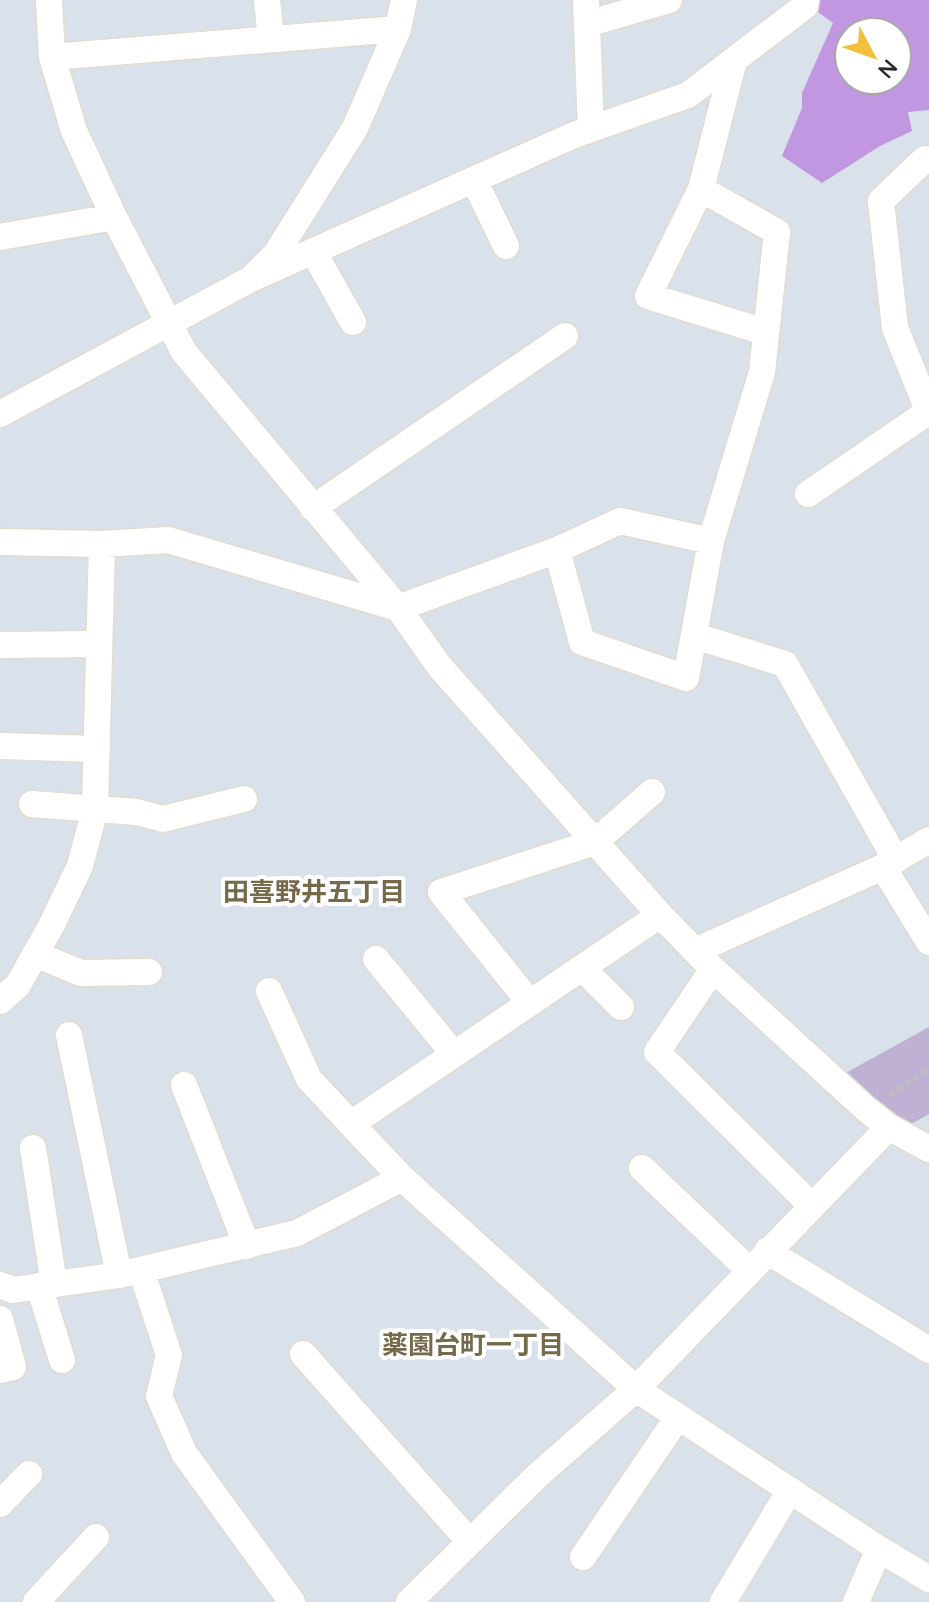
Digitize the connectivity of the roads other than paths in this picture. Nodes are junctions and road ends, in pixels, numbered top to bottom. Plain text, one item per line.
1 (49, 0) edge
2 (267, 0) edge
3 (404, 0) edge
4 (669, 0) edge
5 (806, 0) edge
6 (587, 12) edge
7 (398, 29) junction
8 (271, 39) junction
9 (52, 57) junction
10 (734, 60) junction
11 (591, 129) junction
12 (925, 159) dead end
13 (474, 180) junction
14 (701, 189) junction
15 (114, 217) junction
16 (0, 237) edge
17 (506, 246) dead end
18 (313, 251) junction
19 (251, 279) junction
20 (353, 322) dead end
21 (171, 323) junction
22 (765, 332) junction
23 (565, 336) dead end
24 (929, 412) edge
25 (0, 414) edge
26 (808, 494) dead end
27 (313, 508) junction
28 (711, 541) junction
29 (0, 542) edge
30 (102, 544) junction
31 (557, 550) junction
32 (398, 608) junction
33 (695, 636) junction
34 (99, 644) junction
35 (0, 645) edge
36 (0, 746) edge
37 (97, 749) junction
38 (652, 792) dead end
39 (244, 799) dead end
40 (32, 804) dead end
41 (95, 809) junction
42 (929, 840) edge
43 (595, 842) junction
44 (890, 863) junction
45 (660, 915) junction
46 (929, 942) edge
47 (35, 954) junction
48 (376, 959) dead end
49 (705, 959) junction
50 (582, 968) junction
51 (149, 972) dead end
52 (269, 991) dead end
53 (1, 997) edge
54 (530, 1003) junction
55 (621, 1007) dead end
56 (69, 1035) dead end
57 (454, 1054) junction
58 (184, 1085) dead end
59 (351, 1124) junction
60 (889, 1127) junction
61 (33, 1148) dead end
62 (929, 1149) edge
63 (642, 1168) dead end
64 (402, 1178) junction
65 (812, 1206) junction
66 (247, 1246) junction
67 (758, 1260) junction
68 (130, 1272) junction
69 (0, 1285) edge
70 (46, 1285) junction
71 (0, 1319) edge
72 (929, 1350) edge
73 (303, 1354) dead end
74 (62, 1360) dead end
75 (0, 1370) edge
76 (636, 1389) junction
77 (678, 1417) junction
78 (29, 1474) dead end
79 (790, 1490) junction
80 (0, 1504) edge
81 (96, 1537) dead end
82 (470, 1542) junction
83 (879, 1549) junction
84 (583, 1557) dead end
85 (929, 1579) edge
86 (36, 1602) edge
87 (292, 1602) edge
88 (409, 1602) edge
89 (723, 1602) edge
90 (856, 1602) edge

1 - 9 street
2 - 8 street
3 - 7 street
4 - 6 street
5 - 10 street
6 - 11 street
7 - 8 street
7 - 19 street
8 - 9 street
9 - 15 street
10 - 11 street
10 - 14 street
11 - 13 street
12 - 24 street
13 - 17 street
13 - 18 street
14 - 22 street
14 - 22 street
15 - 16 street
15 - 21 street
18 - 19 street
18 - 20 street
19 - 21 street
21 - 25 street
21 - 27 street
22 - 28 street
23 - 27 street
24 - 26 street
27 - 32 street
28 - 31 street
28 - 33 street
29 - 30 street
30 - 32 street
30 - 34 street
31 - 32 street
31 - 33 street
32 - 43 street
33 - 44 street
34 - 35 street
34 - 37 street
36 - 37 street
37 - 41 street
38 - 43 street
39 - 41 street
40 - 41 street
41 - 47 street
42 - 44 street
43 - 45 street
43 - 54 street
44 - 46 street
44 - 49 street
45 - 49 street
45 - 50 street
47 - 51 street
47 - 53 street
48 - 57 street
49 - 60 street
49 - 65 street
50 - 54 street
50 - 55 street
52 - 59 street
54 - 57 street
56 - 68 street
57 - 59 street
58 - 66 street
59 - 64 street
60 - 62 street
60 - 65 street
61 - 70 street
63 - 67 street
64 - 66 street
64 - 76 street
65 - 67 street
66 - 68 street
67 - 72 street
67 - 76 street
68 - 70 street
68 - 87 street
69 - 70 street
70 - 74 street
71 - 75 street
73 - 82 street
76 - 77 street
76 - 82 street
77 - 79 street
77 - 84 street
78 - 80 street
79 - 83 street
79 - 89 street
81 - 86 street
82 - 88 street
83 - 85 street
83 - 90 street

